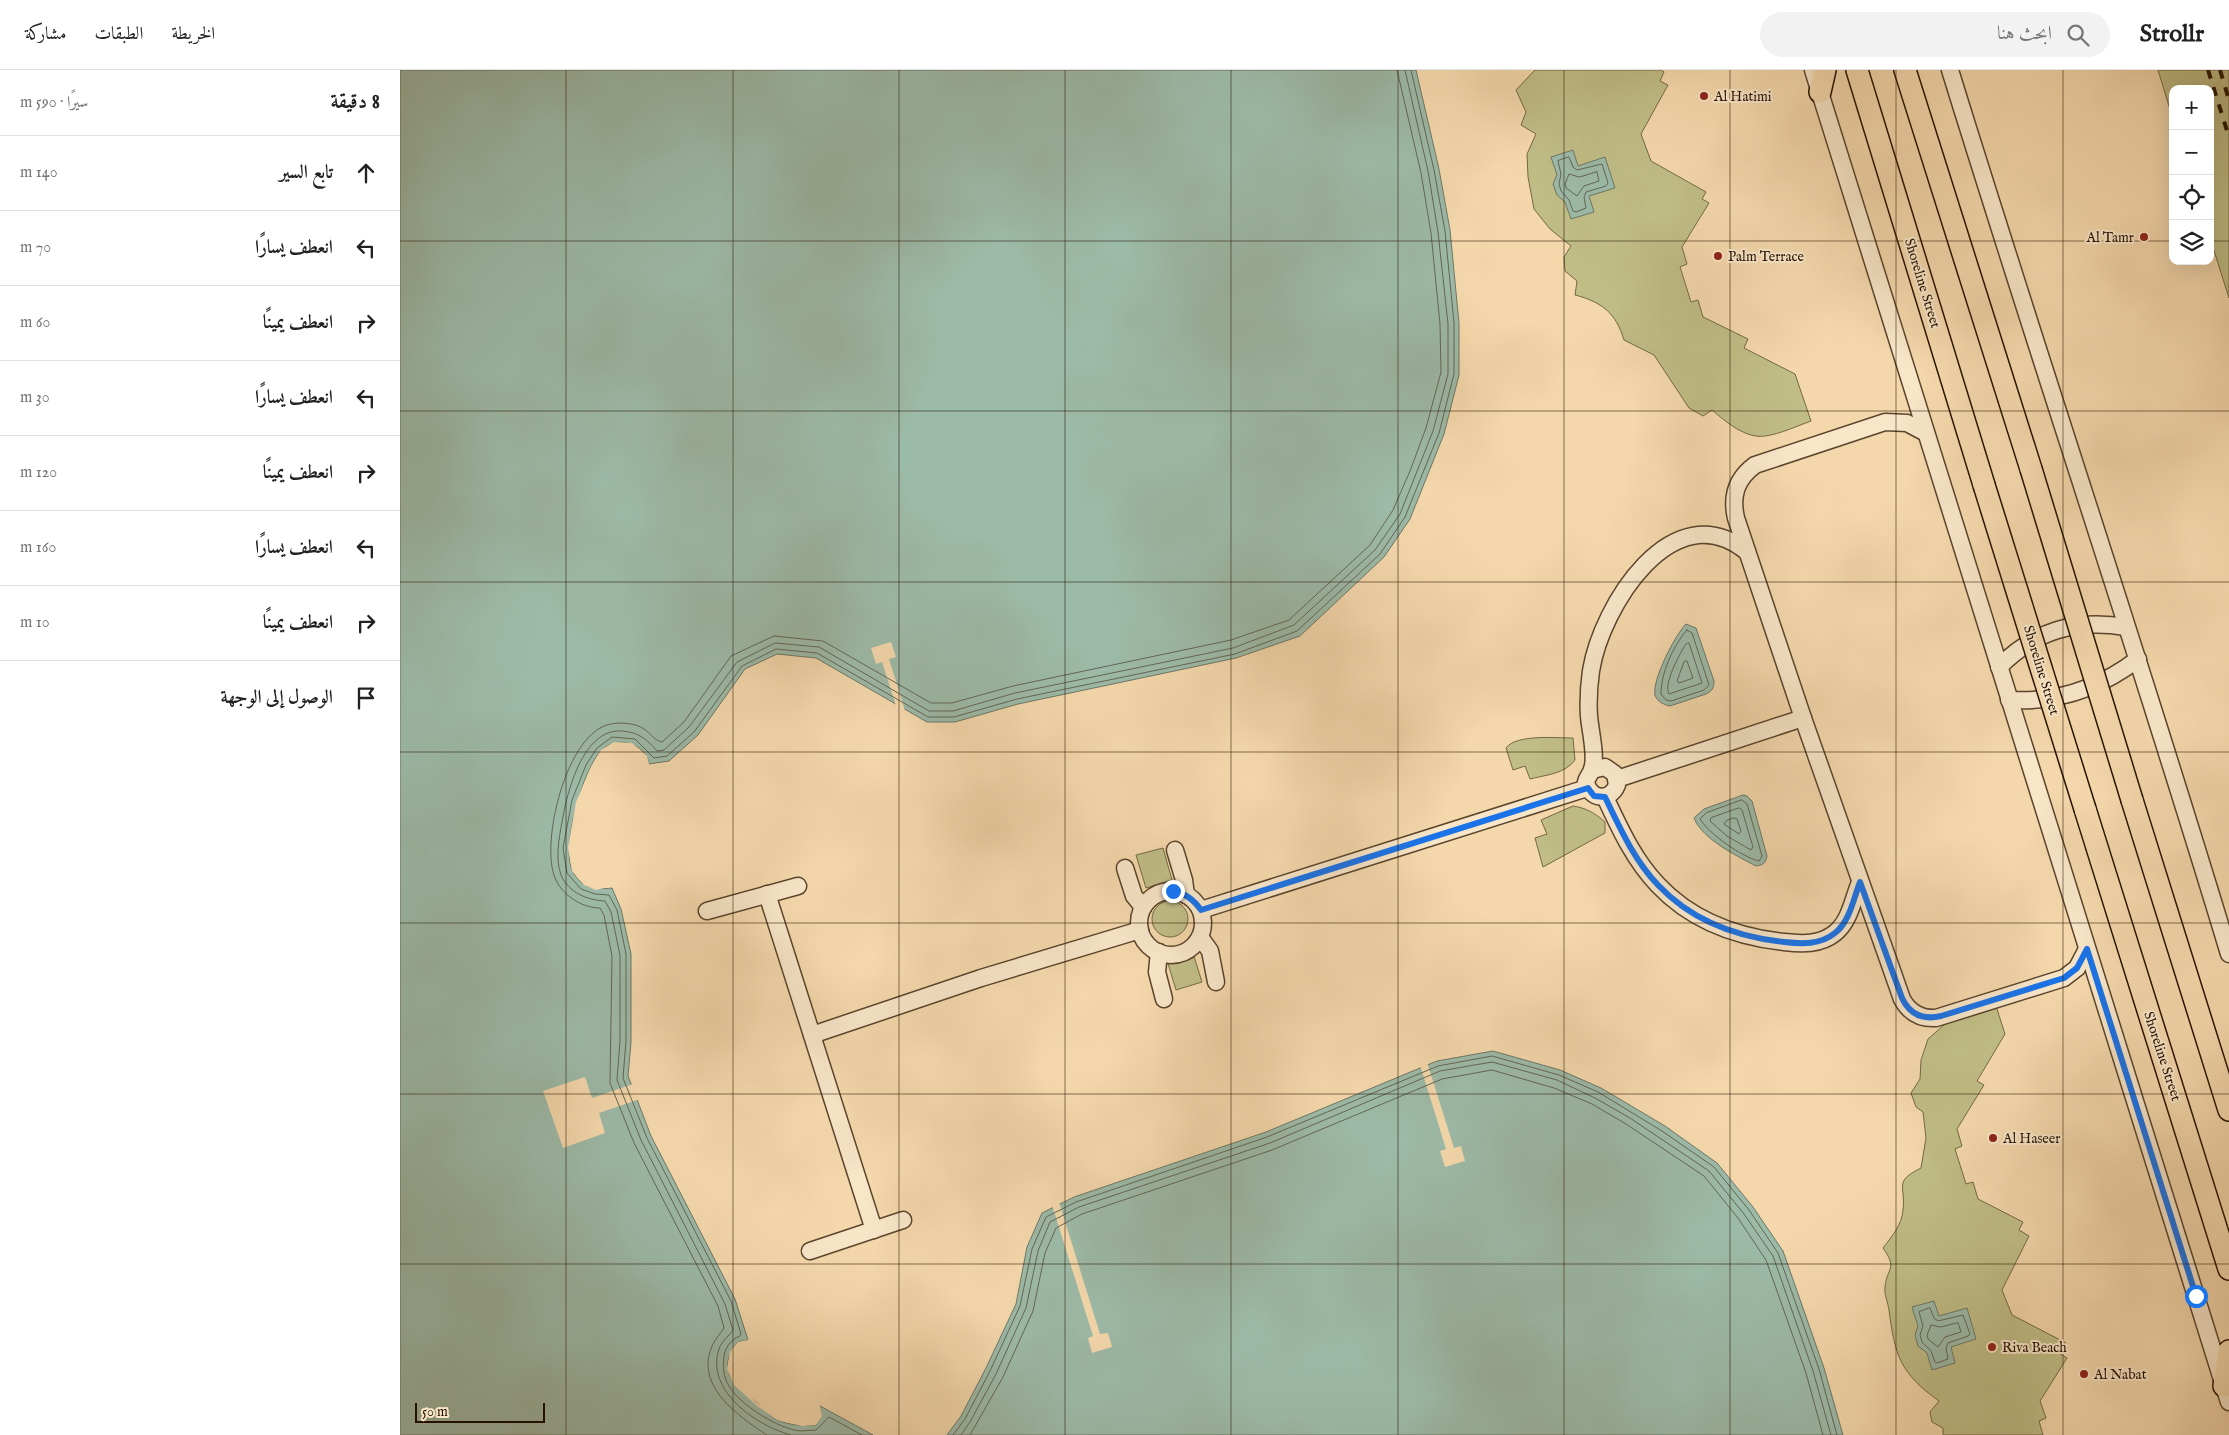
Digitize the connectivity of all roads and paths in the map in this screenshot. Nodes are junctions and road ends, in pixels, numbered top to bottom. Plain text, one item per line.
1 (1813, 70) edge
2 (1825, 70) edge
3 (1858, 70) edge
4 (1906, 70) edge
5 (1950, 70) edge
6 (1820, 92) junction
7 (1926, 433) junction
8 (1747, 552) junction
9 (2126, 626) junction
10 (2138, 658) junction
11 (1999, 667) junction
12 (2009, 700) junction
13 (1803, 718) junction
14 (1592, 770) junction
15 (1617, 779) junction
16 (1588, 788) junction
17 (1605, 797) junction
18 (1175, 850) dead end
19 (1125, 868) dead end
20 (1860, 882) junction
21 (798, 886) dead end
22 (767, 894) junction
23 (1186, 895) junction
24 (1143, 907) junction
25 (1201, 910) junction
26 (707, 911) dead end
27 (1140, 930) junction
28 (1200, 937) junction
29 (2087, 949) junction
30 (1159, 952) junction
31 (2229, 954) edge
32 (1216, 982) dead end
33 (1164, 999) dead end
34 (812, 1034) junction
35 (2229, 1110) edge
36 (903, 1220) dead end
37 (874, 1230) junction
38 (810, 1251) dead end
39 (2229, 1269) edge
40 (2229, 1351) edge
41 (2226, 1394) edge

1 - 6 street
2 - 6 main road
3 - 39 main road, Shoreline Street, bridge
4 - 35 main road, bridge
5 - 9 street
6 - 7 street
7 - 8 street
7 - 11 street
8 - 13 street
8 - 14 street
9 - 10 street
9 - 11 street
10 - 12 street
10 - 31 street
11 - 12 street
12 - 29 street
13 - 15 street
13 - 20 street
14 - 15 street
14 - 16 street
15 - 17 street
16 - 17 street
16 - 25 street
17 - 20 street
18 - 23 street
19 - 24 street
20 - 29 street
21 - 22 street
22 - 26 street
22 - 34 street
23 - 24 street
23 - 25 street
24 - 27 street
25 - 28 street
27 - 30 street
27 - 34 street
28 - 30 street
28 - 32 street
29 - 41 street
30 - 33 street
34 - 37 street
36 - 37 street
37 - 38 street
40 - 41 main road

